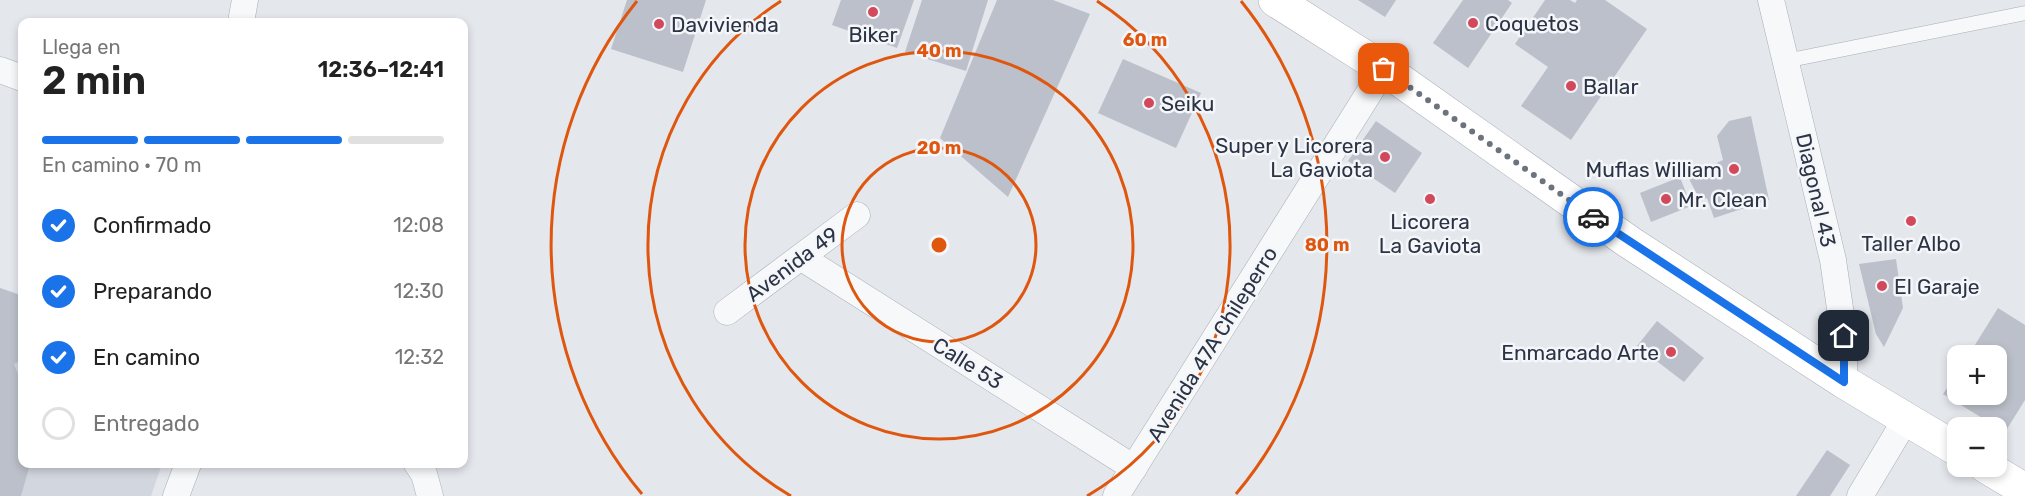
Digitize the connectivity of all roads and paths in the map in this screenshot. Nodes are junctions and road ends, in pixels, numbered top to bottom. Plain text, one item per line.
1 (245, 0) edge
2 (1771, 0) edge
3 (1278, 1) edge
4 (2025, 13) edge
5 (242, 18) edge
6 (1785, 62) junction
7 (1384, 69) junction
8 (0, 70) edge
9 (18, 77) edge
10 (856, 215) dead end
11 (802, 258) junction
12 (727, 312) dead end
13 (1844, 382) junction
14 (1906, 419) junction
15 (1947, 443) edge
16 (187, 468) edge
17 (420, 468) edge
18 (1134, 468) junction
19 (2003, 477) edge
20 (2025, 490) edge
21 (177, 496) edge
22 (430, 496) edge
23 (1116, 496) edge
24 (1860, 496) edge

1 - 5 street
2 - 6 street, Diagonal 43
3 - 7 main road
4 - 6 lane
6 - 13 street, Diagonal 43
7 - 13 main road
7 - 18 street, Avenida 47A Chileperro
8 - 9 street
10 - 11 street, Avenida 49
11 - 12 street, Avenida 49
11 - 18 street, Calle 53
13 - 14 main road
14 - 15 main road
14 - 24 street
16 - 21 street
17 - 22 street
18 - 23 street, Avenida 47A Chileperro
19 - 20 main road

